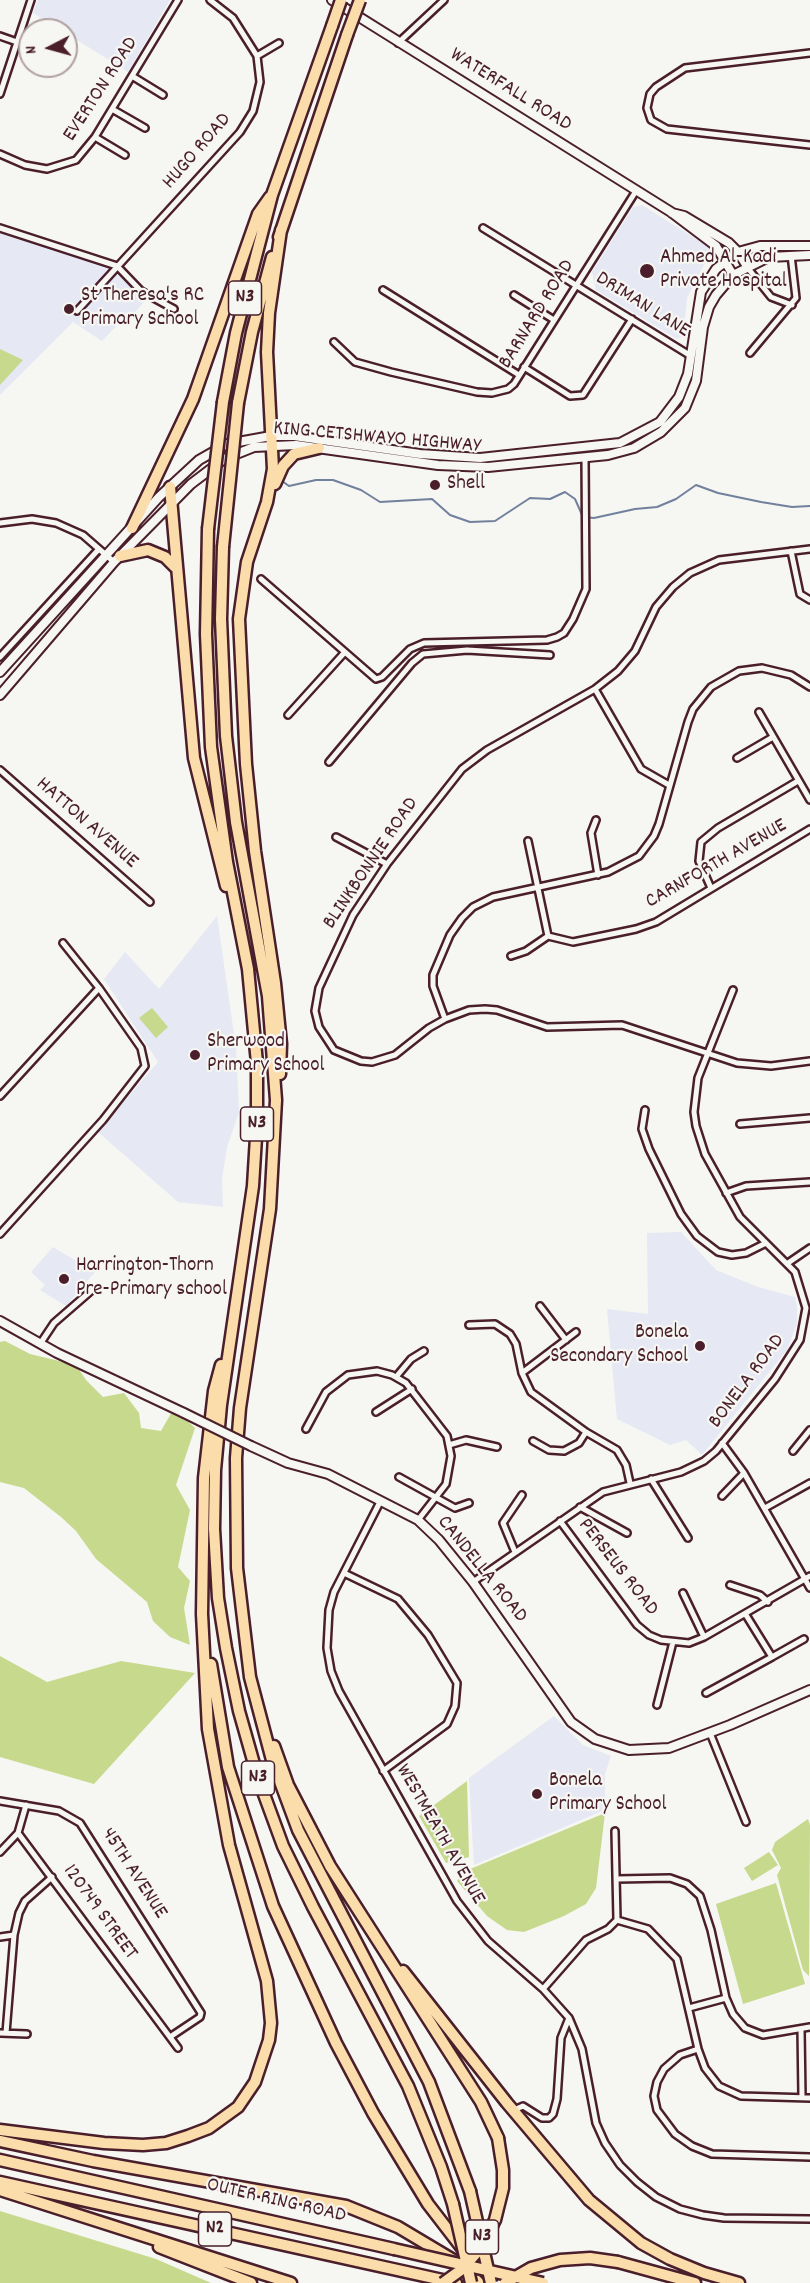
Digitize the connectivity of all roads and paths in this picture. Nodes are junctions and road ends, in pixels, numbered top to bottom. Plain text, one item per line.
1 (32, 0) edge
2 (177, 0) edge
3 (210, 0) edge
4 (332, 0) edge
5 (341, 0) edge
6 (360, 0) edge
7 (444, 0) edge
8 (0, 36) edge
9 (17, 42) junction
10 (279, 43) dead end
11 (398, 43) junction
12 (810, 52) edge
13 (257, 56) junction
14 (132, 76) junction
15 (0, 94) edge
16 (163, 95) dead end
17 (112, 108) junction
18 (145, 128) dead end
19 (95, 137) junction
20 (810, 145) edge
21 (0, 154) edge
22 (125, 155) dead end
23 (636, 191) junction
24 (272, 195) junction
25 (671, 212) junction
26 (0, 228) edge
27 (483, 228) dead end
28 (281, 230) junction
29 (810, 246) edge
30 (738, 252) junction
31 (790, 254) junction
32 (810, 255) edge
33 (724, 262) junction
34 (117, 266) junction
35 (747, 267) junction
36 (733, 275) junction
37 (576, 285) junction
38 (383, 290) dead end
39 (514, 295) dead end
40 (792, 305) junction
41 (174, 309) dead end
42 (78, 311) dead end
43 (632, 319) junction
44 (554, 320) junction
45 (334, 342) dead end
46 (750, 353) dead end
47 (691, 356) junction
48 (524, 367) junction
49 (519, 375) junction
50 (272, 441) junction
51 (327, 446) junction
52 (585, 458) junction
53 (170, 487) junction
54 (267, 502) junction
55 (170, 503) junction
56 (0, 523) edge
57 (132, 528) junction
58 (99, 549) junction
59 (810, 549) edge
60 (791, 551) junction
61 (108, 555) junction
62 (117, 559) junction
63 (175, 567) junction
64 (261, 579) dead end
65 (810, 600) edge
66 (345, 652) junction
67 (550, 655) dead end
68 (0, 657) edge
69 (0, 672) edge
70 (810, 687) edge
71 (595, 689) junction
72 (0, 695) edge
73 (759, 712) dead end
74 (288, 715) dead end
75 (773, 737) junction
76 (737, 758) dead end
77 (329, 762) dead end
78 (0, 770) edge
79 (798, 781) junction
80 (669, 785) junction
81 (810, 800) edge
82 (596, 820) dead end
83 (810, 829) edge
84 (336, 837) dead end
85 (528, 842) dead end
86 (387, 864) junction
87 (598, 875) junction
88 (537, 888) junction
89 (711, 888) junction
90 (150, 902) dead end
91 (242, 932) junction
92 (548, 936) junction
93 (63, 943) dead end
94 (511, 956) dead end
95 (99, 988) junction
96 (733, 990) dead end
97 (445, 1019) junction
98 (706, 1053) junction
99 (810, 1061) edge
100 (0, 1095) edge
101 (276, 1100) junction
102 (645, 1110) dead end
103 (809, 1120) edge
104 (740, 1124) dead end
105 (810, 1182) edge
106 (726, 1193) junction
107 (0, 1234) edge
108 (766, 1243) junction
109 (810, 1248) edge
110 (788, 1263) junction
111 (92, 1290) dead end
112 (540, 1306) dead end
113 (234, 1315) junction
114 (0, 1321) edge
115 (469, 1324) dead end
116 (576, 1332) dead end
117 (566, 1340) junction
118 (40, 1344) junction
119 (423, 1351) dead end
120 (522, 1374) junction
121 (396, 1377) junction
122 (412, 1389) junction
123 (376, 1412) dead end
124 (306, 1429) dead end
125 (810, 1430) edge
126 (586, 1432) junction
127 (533, 1442) dead end
128 (722, 1443) junction
129 (449, 1445) junction
130 (497, 1447) dead end
131 (793, 1451) dead end
132 (744, 1473) junction
133 (399, 1478) dead end
134 (651, 1479) junction
135 (630, 1483) junction
136 (810, 1483) edge
137 (522, 1495) dead end
138 (723, 1496) dead end
139 (436, 1497) junction
140 (380, 1502) junction
141 (469, 1503) dead end
142 (580, 1507) junction
143 (765, 1508) junction
144 (418, 1520) junction
145 (560, 1521) junction
146 (627, 1533) dead end
147 (688, 1538) dead end
148 (515, 1552) junction
149 (344, 1573) junction
150 (807, 1578) edge
151 (201, 1581) junction
152 (473, 1581) junction
153 (730, 1585) dead end
154 (810, 1588) edge
155 (683, 1593) dead end
156 (768, 1602) junction
157 (746, 1615) junction
158 (704, 1637) junction
159 (804, 1639) dead end
160 (673, 1642) junction
161 (247, 1655) junction
162 (772, 1657) junction
163 (810, 1690) edge
164 (706, 1693) dead end
165 (657, 1705) dead end
166 (710, 1733) junction
167 (383, 1771) junction
168 (0, 1801) edge
169 (26, 1805) junction
170 (746, 1822) dead end
171 (615, 1831) dead end
172 (18, 1833) junction
173 (0, 1852) edge
174 (52, 1877) junction
175 (617, 1879) junction
176 (617, 1920) junction
177 (371, 1931) junction
178 (14, 1935) junction
179 (0, 1937) edge
180 (543, 1989) junction
181 (726, 1998) junction
182 (688, 2008) junction
183 (570, 2018) junction
184 (810, 2027) edge
185 (801, 2029) junction
186 (3, 2033) edge
187 (27, 2034) dead end
188 (170, 2037) junction
189 (178, 2048) dead end
190 (698, 2049) junction
191 (802, 2097) junction
192 (810, 2098) edge
193 (513, 2110) junction
194 (0, 2130) edge
195 (0, 2140) edge
196 (810, 2157) edge
197 (0, 2160) edge
198 (0, 2182) edge
199 (0, 2190) edge
200 (88, 2217) junction
201 (810, 2219) edge
202 (251, 2283) edge
203 (291, 2283) edge
204 (443, 2283) edge
205 (456, 2283) edge
206 (471, 2283) edge
207 (479, 2283) edge
208 (493, 2283) edge
209 (505, 2283) edge
210 (543, 2283) edge
211 (695, 2283) edge
212 (739, 2283) edge

1 - 9 street
2 - 14 street, EVERTON ROAD
3 - 13 street, HUGO ROAD
4 - 11 main road, WATERFALL ROAD
5 - 24 highway, N3, bridge
6 - 28 highway, N3, bridge
7 - 11 street
8 - 9 street
9 - 15 street
10 - 13 street
11 - 23 main road, WATERFALL ROAD
12 - 20 street
13 - 34 street, HUGO ROAD
14 - 16 street
14 - 17 street, EVERTON ROAD
17 - 18 street
17 - 19 street, EVERTON ROAD
19 - 21 street, EVERTON ROAD
19 - 22 street
23 - 25 main road, WATERFALL ROAD
23 - 37 street, BARNARD ROAD
24 - 57 highway
24 - 91 highway, N3, bridge
25 - 30 main road, WATERFALL ROAD
25 - 33 main road, WATERFALL ROAD
26 - 34 street
27 - 37 street, DRIMAN LANE
28 - 50 highway
28 - 101 highway, N3, bridge
29 - 30 main road, KING CETSHWAYO HIGHWAY
30 - 33 main road, KING CETSHWAYO HIGHWAY
30 - 35 main road, WATERFALL ROAD
31 - 32 main road, KING CETSHWAYO HIGHWAY
31 - 35 main road, KING CETSHWAYO HIGHWAY
31 - 40 street
33 - 36 main road, WATERFALL ROAD
33 - 47 main road, KING CETSHWAYO HIGHWAY
34 - 41 street
34 - 42 street, HUGO ROAD
35 - 36 main road, KING CETSHWAYO HIGHWAY
35 - 40 street
36 - 52 main road, KING CETSHWAYO HIGHWAY
37 - 43 street, DRIMAN LANE
37 - 44 street, BARNARD ROAD
38 - 49 street
39 - 44 street
40 - 46 street
43 - 47 street, DRIMAN LANE
43 - 48 street
44 - 48 street, BARNARD ROAD
45 - 49 street, BARNARD ROAD
47 - 51 main road, KING CETSHWAYO HIGHWAY
48 - 49 street, BARNARD ROAD
50 - 51 main road, KING CETSHWAYO HIGHWAY
50 - 51 main road, KING CETSHWAYO HIGHWAY
50 - 53 main road, KING CETSHWAYO HIGHWAY
50 - 54 highway
50 - 55 main road, KING CETSHWAYO HIGHWAY
51 - 52 main road, KING CETSHWAYO HIGHWAY
51 - 54 highway
52 - 66 street
53 - 55 highway
53 - 57 main road, KING CETSHWAYO HIGHWAY
54 - 101 highway
55 - 62 main road, KING CETSHWAYO HIGHWAY
55 - 63 highway
56 - 58 street
57 - 61 main road, KING CETSHWAYO HIGHWAY
58 - 61 street
58 - 68 street
59 - 60 street, BLINKBONNIE ROAD
60 - 65 street
60 - 71 street, BLINKBONNIE ROAD
61 - 62 street
61 - 69 main road, KING CETSHWAYO HIGHWAY
62 - 63 highway
62 - 72 main road, KING CETSHWAYO HIGHWAY
63 - 91 highway
64 - 66 street
66 - 74 street
67 - 77 street
70 - 80 street
71 - 80 street
71 - 86 street, BLINKBONNIE ROAD
73 - 75 street
75 - 76 street
75 - 79 street
78 - 90 street, HATTON AVENUE
79 - 81 street
79 - 89 street
80 - 87 street
82 - 87 street
83 - 89 street, CARNFORTH AVENUE
84 - 86 street
85 - 88 street
86 - 97 street, BLINKBONNIE ROAD
87 - 88 street
88 - 92 street
88 - 97 street
89 - 92 street, CARNFORTH AVENUE
91 - 113 highway, N3
92 - 94 street
93 - 95 street
95 - 100 street
95 - 107 street
96 - 98 street, BONELA ROAD
97 - 98 street, BLINKBONNIE ROAD
98 - 99 street, BLINKBONNIE ROAD
98 - 106 street, BONELA ROAD
101 - 161 highway, N3
102 - 108 street
103 - 104 street
105 - 106 street
106 - 108 street, BONELA ROAD
108 - 110 street, BONELA ROAD
109 - 110 street
110 - 128 street, BONELA ROAD
111 - 118 street
112 - 117 street
113 - 151 highway
113 - 206 highway, N3, bridge
114 - 118 main road, CANDELLA ROAD
115 - 120 street
116 - 117 street
117 - 120 street
118 - 140 main road, CANDELLA ROAD, bridge
119 - 121 street
120 - 126 street
121 - 122 street
121 - 124 street
122 - 123 street
122 - 129 street
125 - 131 street
126 - 127 street
126 - 135 street
128 - 132 street
128 - 134 street, BONELA ROAD
129 - 130 street
129 - 139 street
132 - 138 street
132 - 143 street
133 - 139 street
134 - 135 street, BONELA ROAD
134 - 147 street
135 - 142 street, BONELA ROAD
136 - 143 street
137 - 148 street
139 - 141 street
139 - 144 street
140 - 144 main road, CANDELLA ROAD
140 - 149 street, WESTMEATH AVENUE
142 - 145 street, BONELA ROAD
142 - 146 street
143 - 150 street
144 - 152 main road, CANDELLA ROAD
145 - 148 street, BONELA ROAD
145 - 160 street, PERSEUS ROAD
148 - 152 street, BONELA ROAD
149 - 167 street, WESTMEATH AVENUE
149 - 167 street
150 - 154 street
150 - 156 street, PERSEUS ROAD
151 - 194 highway
151 - 208 highway
152 - 166 main road, CANDELLA ROAD
153 - 156 street
155 - 158 street
156 - 157 street, PERSEUS ROAD
157 - 158 street, PERSEUS ROAD
157 - 162 street
158 - 160 street, PERSEUS ROAD
159 - 162 street
160 - 165 street
161 - 177 highway
161 - 208 highway, N3, bridge
162 - 164 street
163 - 166 main road, CANDELLA ROAD
166 - 170 street
167 - 180 street, WESTMEATH AVENUE
168 - 169 street, 45TH AVENUE
169 - 172 street
169 - 188 street, 45TH AVENUE
171 - 175 street
172 - 173 street
172 - 174 street, 120749 STREET
174 - 178 street
174 - 188 street, 120749 STREET
175 - 176 street
175 - 181 street
176 - 180 street
176 - 182 street
177 - 193 highway
177 - 204 highway, bridge
178 - 179 street
178 - 186 street
180 - 183 street, WESTMEATH AVENUE
181 - 182 street
181 - 185 street
182 - 190 street
183 - 193 street
183 - 201 street, WESTMEATH AVENUE
184 - 185 street
185 - 191 street
186 - 187 street
188 - 189 street, 120749 STREET
190 - 191 street
190 - 196 street
191 - 192 street
193 - 212 highway
195 - 207 highway
197 - 210 highway, OUTER RING ROAD / N2, bridge
198 - 205 highway, OUTER RING ROAD / N2
199 - 200 highway
200 - 202 highway
200 - 203 highway
209 - 211 highway, bridge

